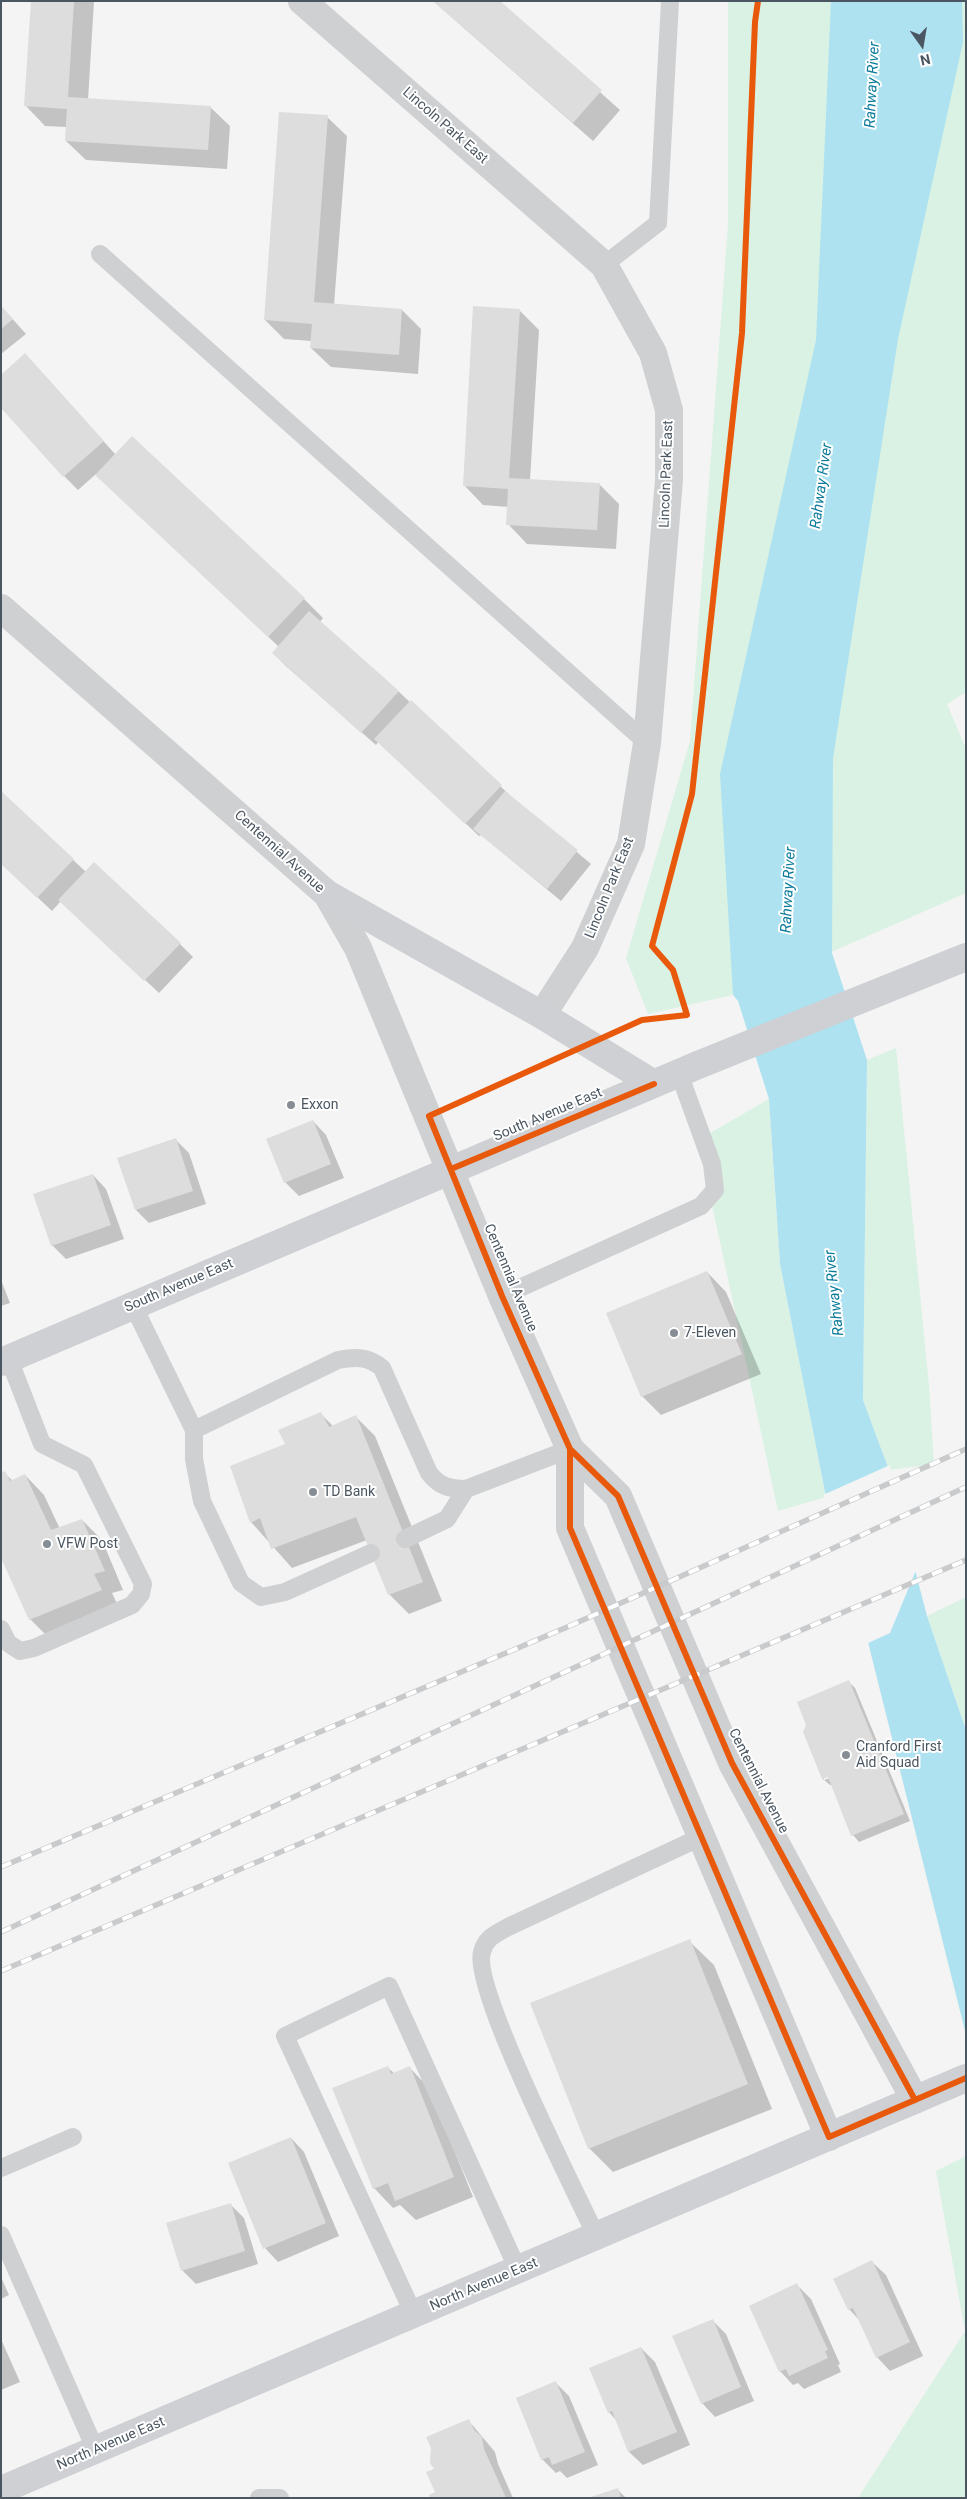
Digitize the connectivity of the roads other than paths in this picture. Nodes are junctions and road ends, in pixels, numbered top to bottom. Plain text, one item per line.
1 (302, 1) edge
2 (670, 1) edge
3 (100, 254) dead end
4 (604, 265) junction
5 (1, 608) edge
6 (647, 743) junction
7 (326, 894) junction
8 (966, 957) edge
9 (542, 1015) junction
10 (677, 1074) junction
11 (451, 1169) junction
12 (502, 1296) junction
13 (133, 1305) junction
14 (5, 1360) edge
15 (194, 1430) junction
16 (570, 1449) junction
17 (466, 1489) junction
18 (405, 1539) dead end
19 (371, 1553) dead end
20 (1, 1629) edge
21 (701, 1837) junction
22 (959, 2081) edge
23 (915, 2100) junction
24 (73, 2137) dead end
25 (829, 2137) junction
26 (1, 2168) edge
27 (1, 2235) edge
28 (596, 2236) junction
29 (518, 2270) junction
30 (414, 2315) junction
31 (96, 2451) junction
32 (1, 2490) edge
33 (259, 2498) edge
34 (280, 2498) edge

1 - 4 street, Lincoln Park East
2 - 4 lane
3 - 6 lane
4 - 6 street, Lincoln Park East
5 - 7 street, Centennial Avenue
6 - 9 street, Lincoln Park East
7 - 9 main road
7 - 11 street, Centennial Avenue
8 - 10 main road, South Avenue East
9 - 10 main road
10 - 11 main road, South Avenue East
10 - 12 lane
11 - 12 street, Centennial Avenue
11 - 13 main road, South Avenue East
12 - 16 street, Centennial Avenue
13 - 14 main road, South Avenue East
13 - 15 lane
14 - 20 lane
15 - 17 lane
15 - 19 lane
16 - 17 lane
16 - 21 street, Centennial Avenue
16 - 23 street, Centennial Avenue
17 - 18 lane
21 - 25 street, Centennial Avenue
21 - 28 lane
22 - 23 main road, North Avenue East
23 - 25 main road, North Avenue East
24 - 26 lane
25 - 28 main road, North Avenue East
27 - 31 lane
28 - 29 main road, North Avenue East
29 - 30 main road, North Avenue East
29 - 30 lane
30 - 31 main road, North Avenue East
31 - 32 main road, North Avenue East
33 - 34 lane

